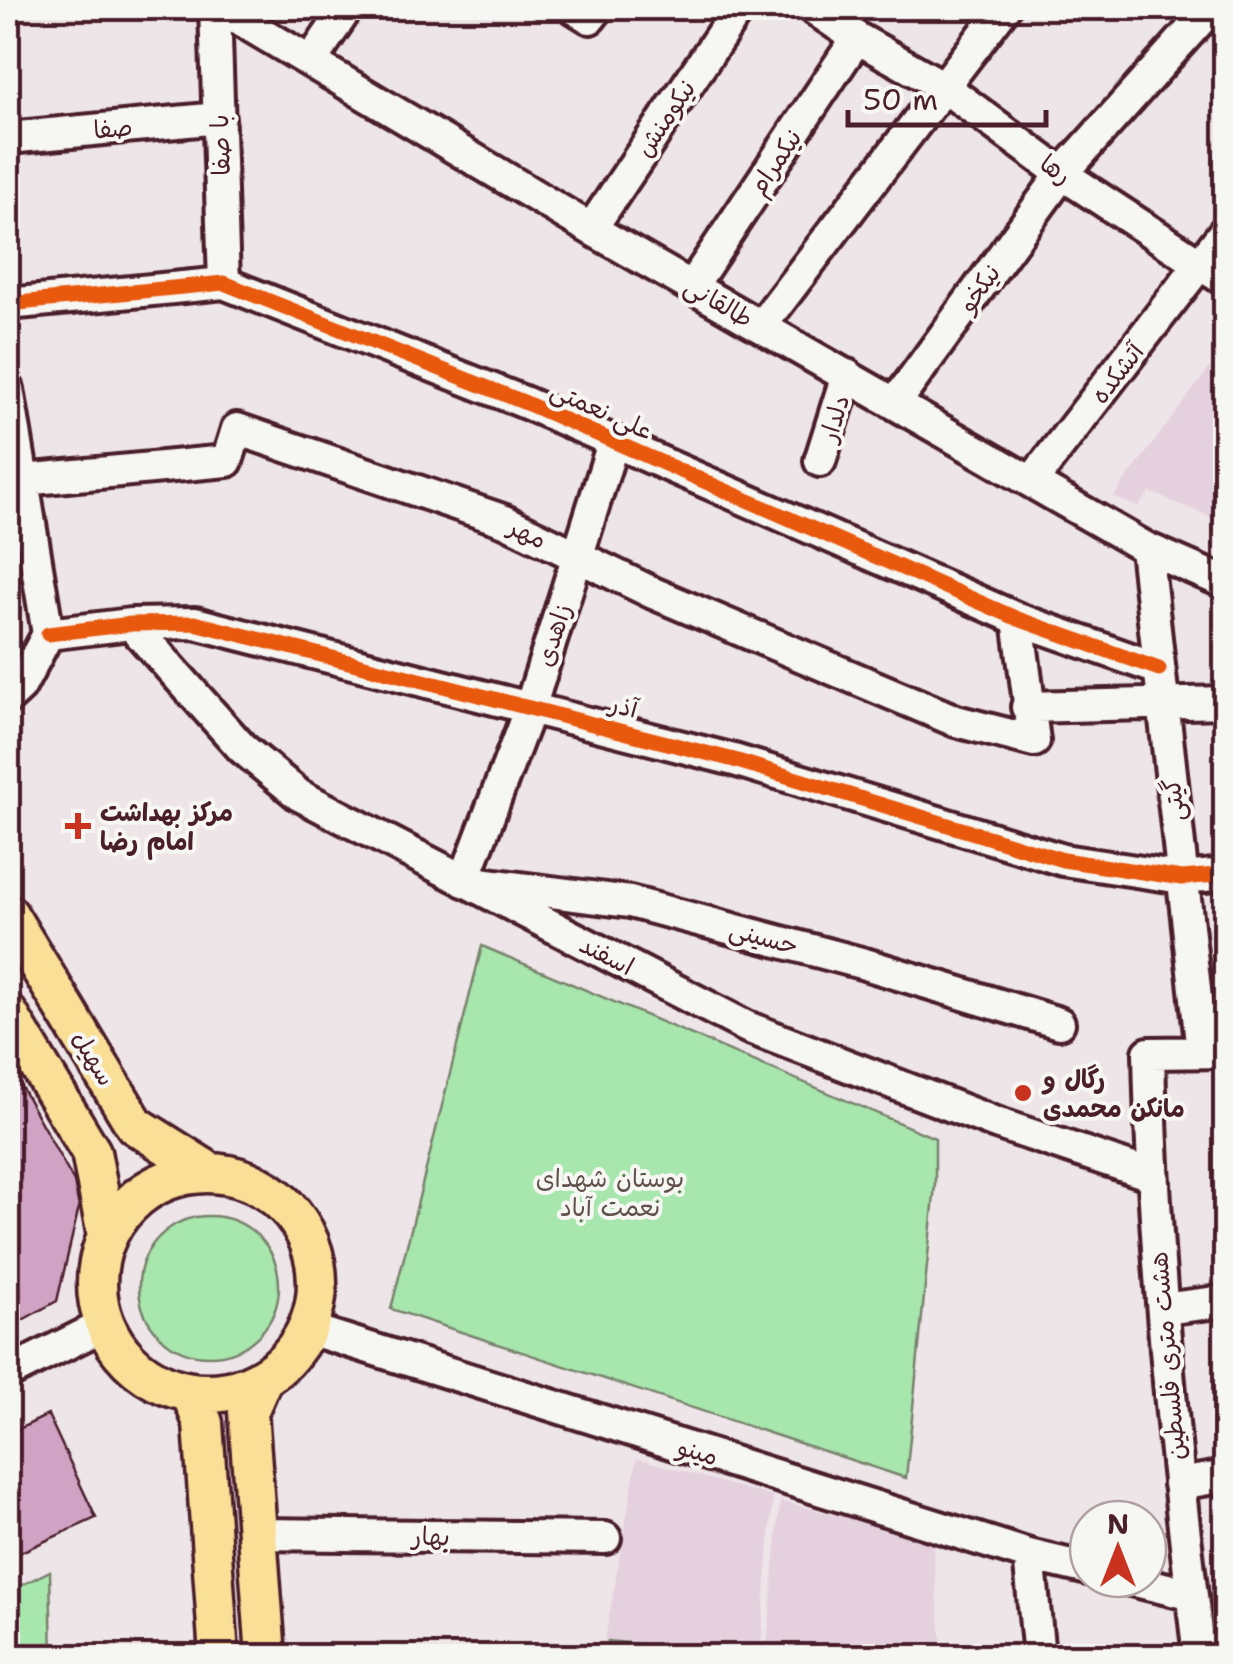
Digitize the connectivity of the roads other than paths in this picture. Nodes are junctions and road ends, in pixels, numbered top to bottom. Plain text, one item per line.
1 (218, 8) edge
2 (347, 8) edge
3 (738, 8) edge
4 (813, 8) edge
5 (1004, 8) edge
6 (1210, 9) edge
7 (857, 38) junction
8 (310, 61) junction
9 (944, 87) junction
10 (219, 118) junction
11 (8, 138) edge
12 (1062, 174) junction
13 (592, 228) junction
14 (1226, 230) edge
15 (1213, 273) edge
16 (224, 283) junction
17 (692, 286) junction
18 (8, 304) edge
19 (761, 326) junction
20 (847, 375) junction
21 (8, 389) edge
22 (896, 402) junction
23 (613, 443) junction
24 (820, 461) dead end
25 (22, 480) junction
26 (1034, 480) junction
27 (1146, 548) junction
28 (579, 557) junction
29 (1226, 583) edge
30 (1018, 619) junction
31 (131, 624) junction
32 (48, 634) junction
33 (1159, 669) junction
34 (8, 698) edge
35 (1226, 702) edge
36 (1163, 703) junction
37 (1027, 707) junction
38 (530, 708) junction
39 (1226, 874) edge
40 (1182, 878) junction
41 (464, 880) junction
42 (8, 914) edge
43 (8, 1014) edge
44 (1058, 1023) dead end
45 (1214, 1052) edge
46 (211, 1173) junction
47 (1151, 1175) junction
48 (107, 1236) junction
49 (1226, 1301) edge
50 (1163, 1309) junction
51 (104, 1325) junction
52 (309, 1330) junction
53 (8, 1374) edge
54 (262, 1380) junction
55 (191, 1393) junction
56 (1226, 1476) edge
57 (1179, 1484) junction
58 (257, 1534) junction
59 (605, 1538) dead end
60 (1029, 1554) junction
61 (1068, 1564) edge
62 (1168, 1589) edge
63 (1192, 1595) junction
64 (1226, 1654) edge
65 (219, 1656) edge
66 (266, 1656) edge
67 (1039, 1656) edge
68 (1200, 1656) edge
69 (1209, 1656) edge

1 - 8 street, طالقانی
1 - 10 street, با صفا
2 - 8 street
3 - 13 street, نیکومنش
4 - 7 street, رها
5 - 9 street
6 - 12 street, نیکخو
7 - 9 street, رها
7 - 17 street, نیکمرام
8 - 13 street, طالقانی
9 - 12 street, رها
9 - 19 street
10 - 11 street, صفا
10 - 16 street, با صفا
12 - 15 street, رها
12 - 22 street, نیکخو
13 - 17 street, طالقانی
14 - 15 street, آتشکده
15 - 26 street, آتشکده
16 - 18 street, علی نعمتی
16 - 23 street, علی نعمتی
17 - 19 street, طالقانی
19 - 20 street, طالقانی
20 - 22 street, طالقانی
20 - 24 street, دلدار
21 - 25 street
22 - 26 street, طالقانی
23 - 28 street, زاهدی
23 - 30 street, علی نعمتی
25 - 28 street, مهر
25 - 32 street
26 - 27 street, طالقانی
27 - 29 street, طالقانی
27 - 33 street, گیتی
28 - 37 street, مهر
28 - 38 street, زاهدی
30 - 33 street, علی نعمتی
30 - 37 street
31 - 32 street, آذر
31 - 38 street, آذر
31 - 41 street, اسفند
32 - 34 street
33 - 36 street, گیتی
35 - 36 street
36 - 37 street
36 - 40 street, گیتی
38 - 40 street, آذر
38 - 41 street, زاهدی
39 - 40 street, آذر
40 - 45 street, گیتی
41 - 44 street, حسینی
41 - 47 street, اسفند
42 - 46 main road, سهیل
43 - 48 main road, سهیل
45 - 47 street, هشت متری فلسطین
46 - 48 main road
46 - 52 main road
47 - 50 street, هشت متری فلسطین
48 - 51 main road
49 - 50 street
50 - 57 street, هشت متری فلسطین
51 - 53 street
51 - 55 main road
52 - 54 main road
52 - 60 street, مینو
54 - 55 main road
54 - 58 main road
55 - 65 main road
56 - 57 street
57 - 63 street, هشت متری فلسطین
58 - 59 street, بهار
58 - 66 main road
60 - 61 street, مینو
60 - 67 street
62 - 63 street
63 - 68 street, هشت متری فلسطین
64 - 69 street

